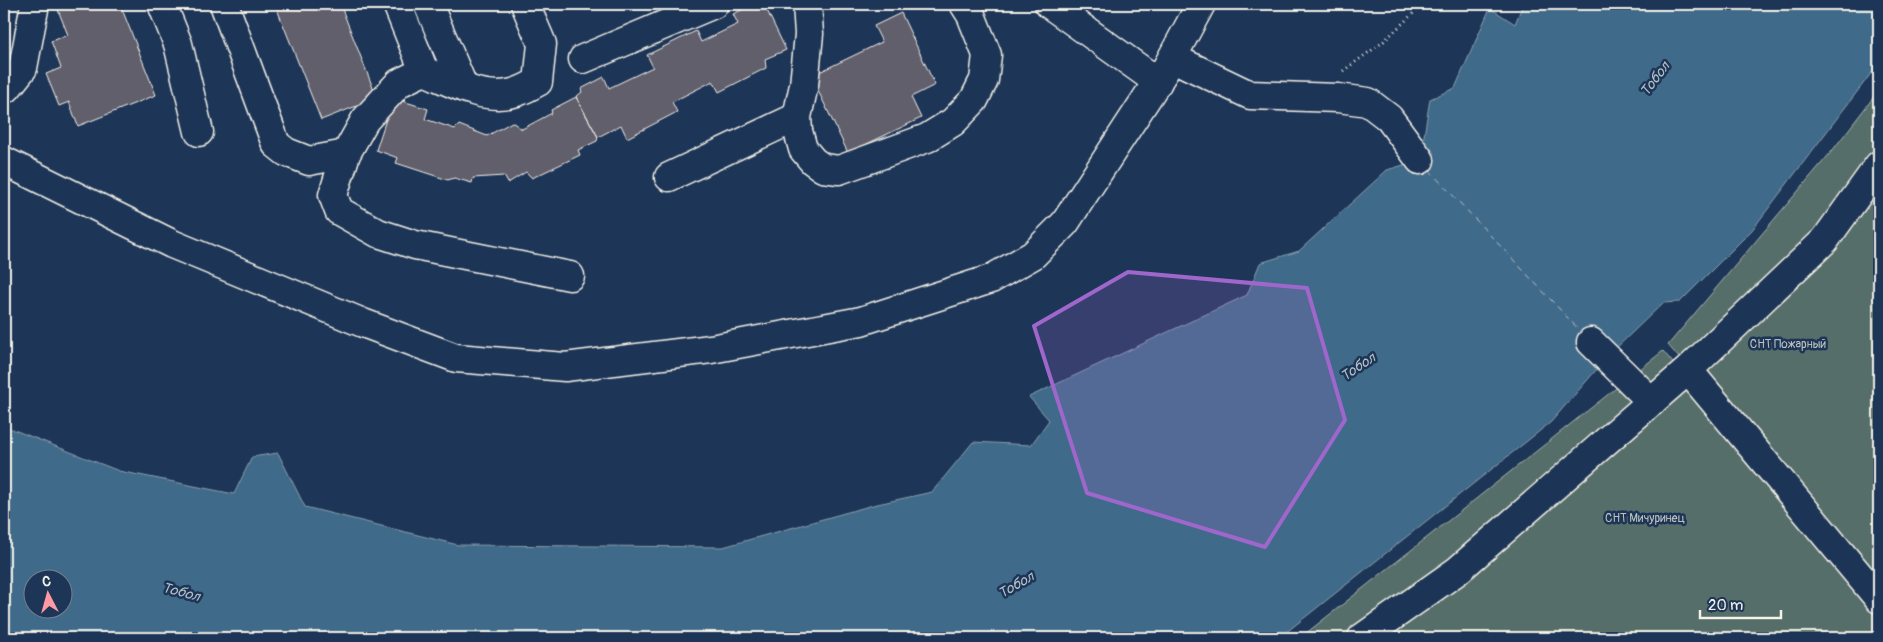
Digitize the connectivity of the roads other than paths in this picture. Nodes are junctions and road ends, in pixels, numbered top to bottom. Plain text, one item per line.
1 (35, 4) edge
2 (162, 4) edge
3 (224, 4) edge
4 (396, 4) edge
5 (428, 4) edge
6 (525, 4) edge
7 (714, 4) edge
8 (807, 4) edge
9 (964, 4) edge
10 (1049, 4) edge
11 (1200, 4) edge
12 (1173, 58) junction
13 (583, 59) dead end
14 (424, 71) junction
15 (1158, 82) junction
16 (4, 88) edge
17 (464, 88) junction
18 (797, 116) junction
19 (199, 132) dead end
20 (346, 154) junction
21 (1420, 160) dead end
22 (4, 161) edge
23 (669, 177) dead end
24 (1875, 182) edge
25 (570, 276) dead end
26 (1591, 342) dead end
27 (1688, 370) junction
28 (1652, 402) junction
29 (1879, 599) edge
30 (1362, 638) edge

1 - 16 street
2 - 19 street
3 - 20 street
4 - 14 street
5 - 17 street
6 - 17 street
7 - 13 street
8 - 18 street
9 - 18 street
10 - 15 street
11 - 12 street
12 - 15 street
12 - 21 street
14 - 17 street
14 - 20 street
15 - 22 street
18 - 23 street
20 - 25 street
24 - 27 street
26 - 28 street
27 - 28 street
27 - 29 street
28 - 30 street

